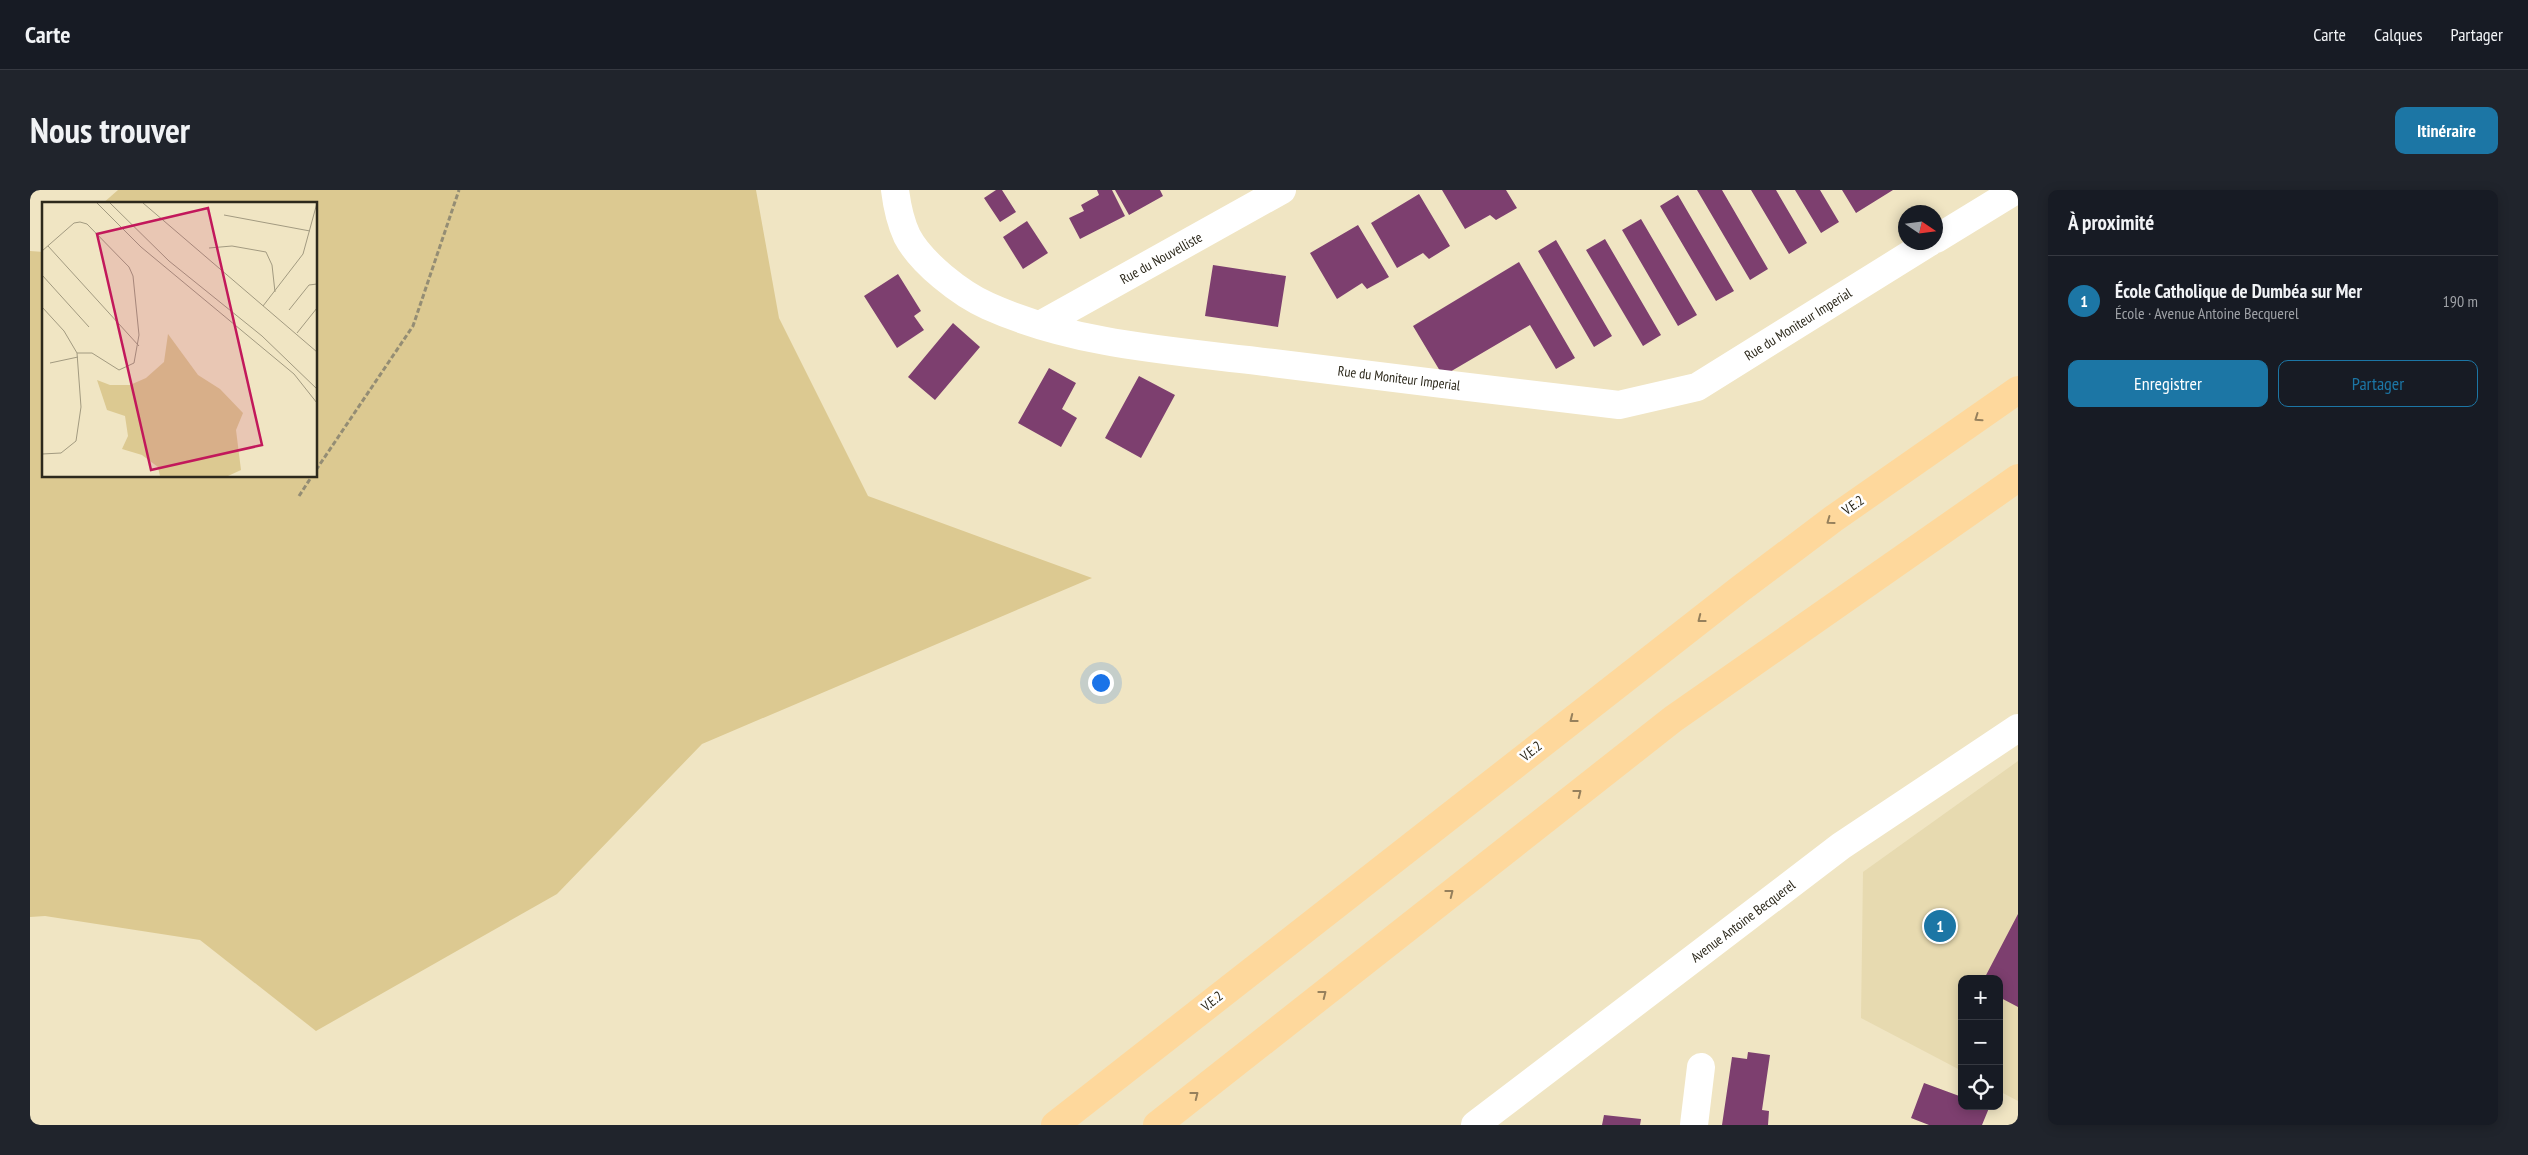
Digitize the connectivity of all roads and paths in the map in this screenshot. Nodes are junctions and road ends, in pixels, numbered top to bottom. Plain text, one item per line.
1 (458, 190) edge
2 (894, 190) edge
3 (1282, 190) edge
4 (2016, 190) edge
5 (1943, 235) edge
6 (1917, 250) edge
7 (1040, 325) junction
8 (2018, 390) edge
9 (318, 467) edge
10 (311, 478) edge
11 (2018, 478) edge
12 (299, 496) dead end
13 (2018, 728) edge
14 (1701, 1067) dead end
15 (1055, 1125) edge
16 (1157, 1125) edge
17 (1475, 1125) edge
18 (1694, 1125) edge

1 - 9 path
2 - 7 street, Rue du Moniteur Imperial
3 - 7 street, Rue du Nouvelliste
4 - 5 street
6 - 7 street, Rue du Moniteur Imperial
8 -> 15 highway, V.E.2
10 - 12 path
16 -> 11 highway
13 - 17 street, Avenue Antoine Becquerel
14 - 18 street

